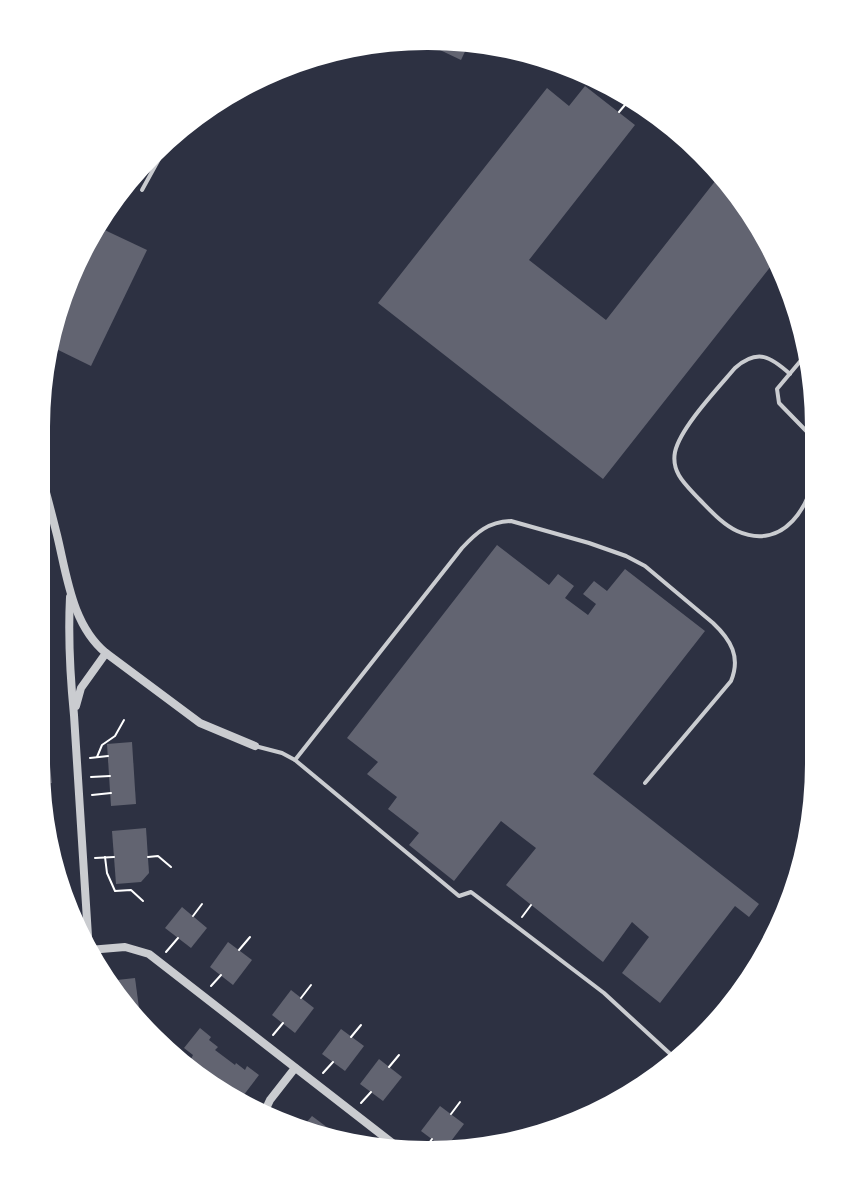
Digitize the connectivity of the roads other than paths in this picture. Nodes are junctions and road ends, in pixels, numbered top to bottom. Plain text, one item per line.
1 (154, 169) edge
2 (142, 190) dead end
3 (799, 362) edge
4 (790, 374) junction
5 (805, 430) edge
6 (805, 500) edge
7 (50, 511) edge
8 (70, 592) junction
9 (106, 653) junction
10 (74, 715) junction
11 (255, 746) joint
12 (295, 760) junction
13 (645, 783) dead end
14 (87, 926) edge
15 (100, 950) edge
16 (669, 1053) edge
17 (295, 1068) junction
18 (268, 1105) edge
19 (387, 1139) edge

1 - 2 lane
3 - 4 lane
4 - 5 lane
4 - 6 lane
7 - 8 street
8 - 9 street
8 - 10 street
9 - 10 street
9 - 11 street
10 - 14 street
11 - 12 lane
12 - 13 lane
12 - 16 lane
15 - 17 street
17 - 18 street
17 - 19 street

